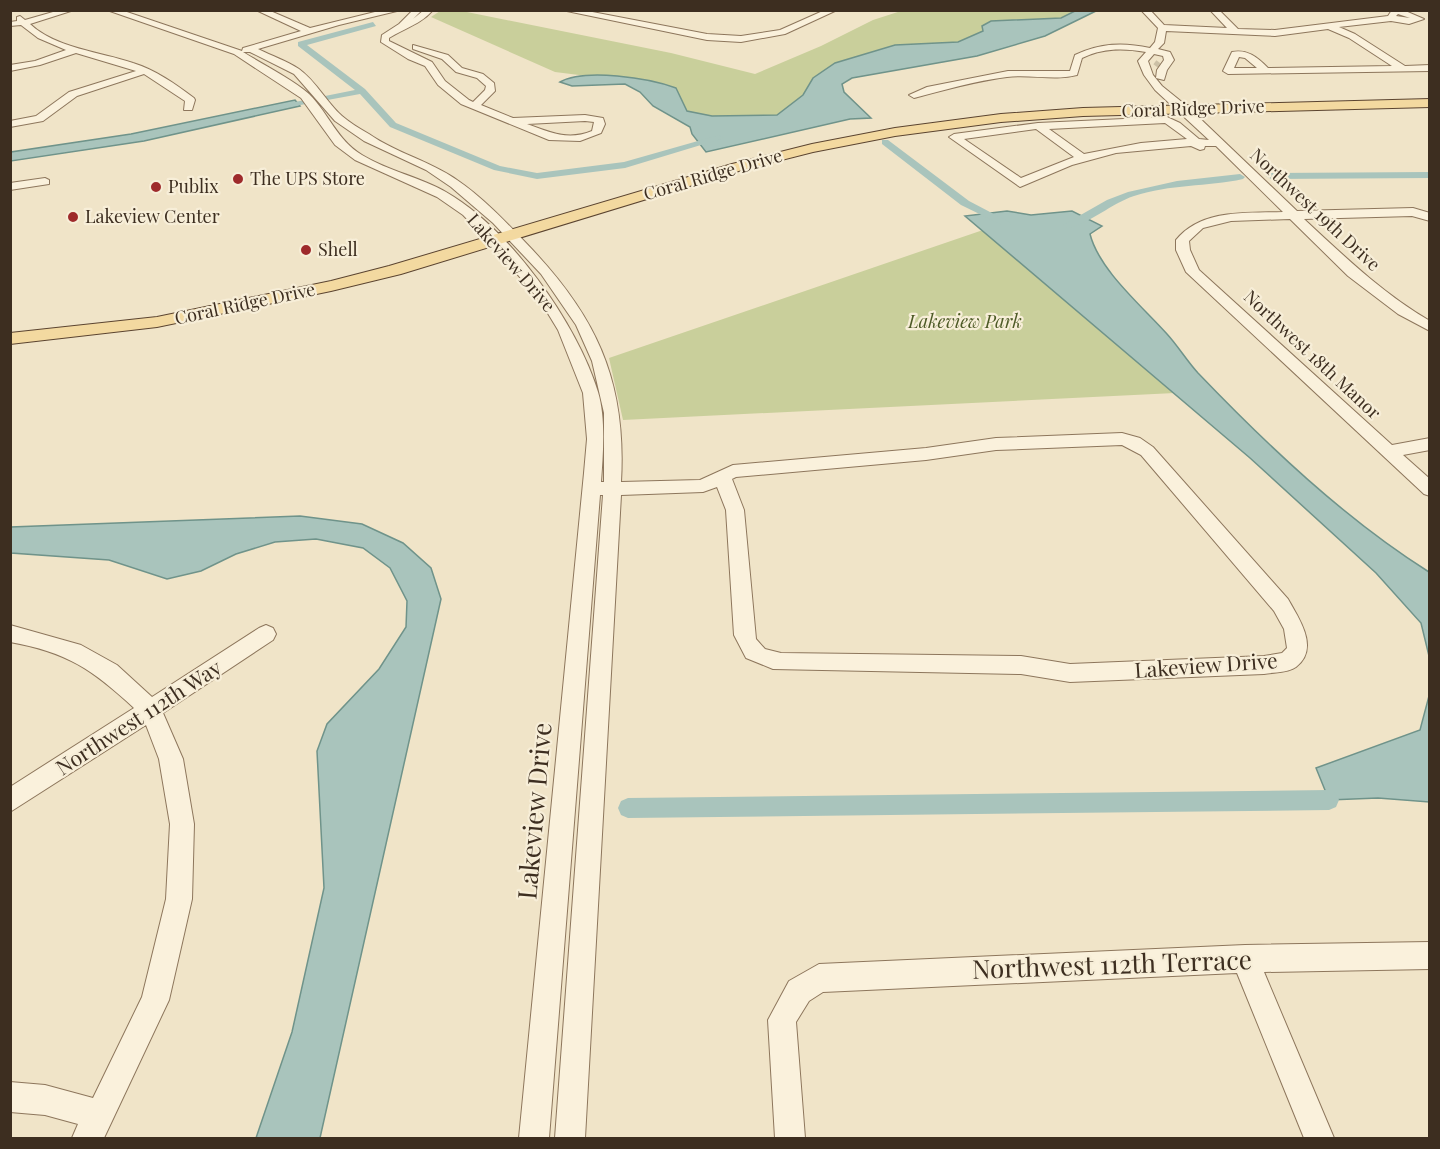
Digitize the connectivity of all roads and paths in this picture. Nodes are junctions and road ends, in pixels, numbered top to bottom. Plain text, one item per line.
1 (53, 10) edge
2 (61, 10) edge
3 (70, 10) edge
4 (111, 10) edge
5 (135, 10) edge
6 (260, 10) edge
7 (372, 10) edge
8 (397, 10) edge
9 (418, 10) edge
10 (429, 10) edge
11 (566, 10) edge
12 (833, 10) edge
13 (1145, 10) edge
14 (1155, 10) edge
15 (1214, 10) edge
16 (1394, 13) edge
17 (16, 22) edge
18 (402, 26) junction
19 (1329, 26) junction
20 (299, 27) junction
21 (1162, 28) junction
22 (309, 31) junction
23 (393, 32) junction
24 (1237, 33) junction
25 (1175, 37) junction
26 (1128, 38) dead end
27 (1119, 45) junction
28 (239, 48) junction
29 (250, 48) junction
30 (78, 49) junction
31 (1152, 51) junction
32 (440, 54) junction
33 (1167, 54) junction
34 (421, 60) junction
35 (10, 68) edge
36 (1430, 68) edge
37 (1404, 69) junction
38 (145, 71) junction
39 (1266, 71) dead end
40 (475, 75) junction
41 (1161, 78) junction
42 (447, 87) junction
43 (914, 96) dead end
44 (1427, 100) edge
45 (1181, 104) junction
46 (321, 105) junction
47 (475, 105) junction
48 (188, 108) dead end
49 (513, 121) junction
50 (10, 124) edge
51 (1038, 126) junction
52 (1218, 143) junction
53 (1198, 144) junction
54 (1081, 157) junction
55 (45, 182) dead end
56 (10, 187) edge
57 (1293, 215) junction
58 (1427, 216) edge
59 (498, 233) junction
60 (10, 326) edge
61 (1430, 327) edge
62 (10, 339) edge
63 (1430, 444) edge
64 (1387, 452) junction
65 (715, 480) junction
66 (603, 481) junction
67 (1430, 490) edge
68 (10, 633) edge
69 (266, 634) dead end
70 (151, 710) junction
71 (10, 801) edge
72 (1430, 955) edge
73 (1245, 959) junction
74 (10, 1097) edge
75 (94, 1127) edge
76 (534, 1138) edge
77 (570, 1138) edge
78 (790, 1138) edge
79 (1318, 1138) edge

1 - 17 street
2 - 17 street
3 - 17 street
4 - 28 street, Lakeview Drive
5 - 28 street, Lakeview Drive
6 - 20 street
7 - 20 street
8 - 22 street
9 - 18 street
10 - 18 street
11 - 12 street
13 - 21 street
14 - 25 street
15 - 24 street
16 - 19 street
17 - 30 street
18 - 23 street
19 - 24 street
19 - 37 street
20 - 22 street
20 - 28 street
21 - 25 street
21 - 31 street
22 - 29 street
23 - 32 street
23 - 34 street
24 - 25 street
25 - 33 street
26 - 27 street
27 - 31 street
27 - 43 street
28 - 29 street
28 - 46 street, Lakeview Drive
29 - 46 street, Lakeview Drive
30 - 35 street
30 - 38 street
31 - 33 street
31 - 45 street
32 - 34 street
32 - 40 street
33 - 41 street
33 - 41 street
34 - 42 street
36 - 37 street
37 - 39 street
38 - 48 street
38 - 50 street
40 - 42 street
40 - 47 street
41 - 45 street
42 - 47 street
44 - 45 main road, Coral Ridge Drive
45 - 52 street, Northwest 19th Drive
45 - 59 main road, Coral Ridge Drive
46 - 59 street, Lakeview Drive
46 - 59 street, Lakeview Drive
47 - 49 street
49 - 49 street
51 - 53 street
51 - 54 street
51 - 54 street
52 - 53 street
52 - 57 street, Northwest 19th Drive
53 - 54 street
55 - 56 street
57 - 58 street
57 - 61 street, Northwest 19th Drive
57 - 64 street, Northwest 18th Manor
59 - 60 main road, Coral Ridge Drive
59 - 62 main road, Coral Ridge Drive
59 - 66 street, Lakeview Drive
59 - 66 street, Lakeview Drive
63 - 64 street
64 - 67 street, Northwest 18th Manor
65 - 65 street, Lakeview Drive
65 - 66 street, Lakeview Drive
66 - 76 street, Lakeview Drive
66 - 77 street, Lakeview Drive
68 - 70 street
69 - 70 street, Northwest 112th Way
70 - 71 street, Northwest 112th Way
70 - 75 street
72 - 73 street, Northwest 112th Terrace
73 - 78 street, Northwest 112th Terrace
73 - 79 street
74 - 75 street

